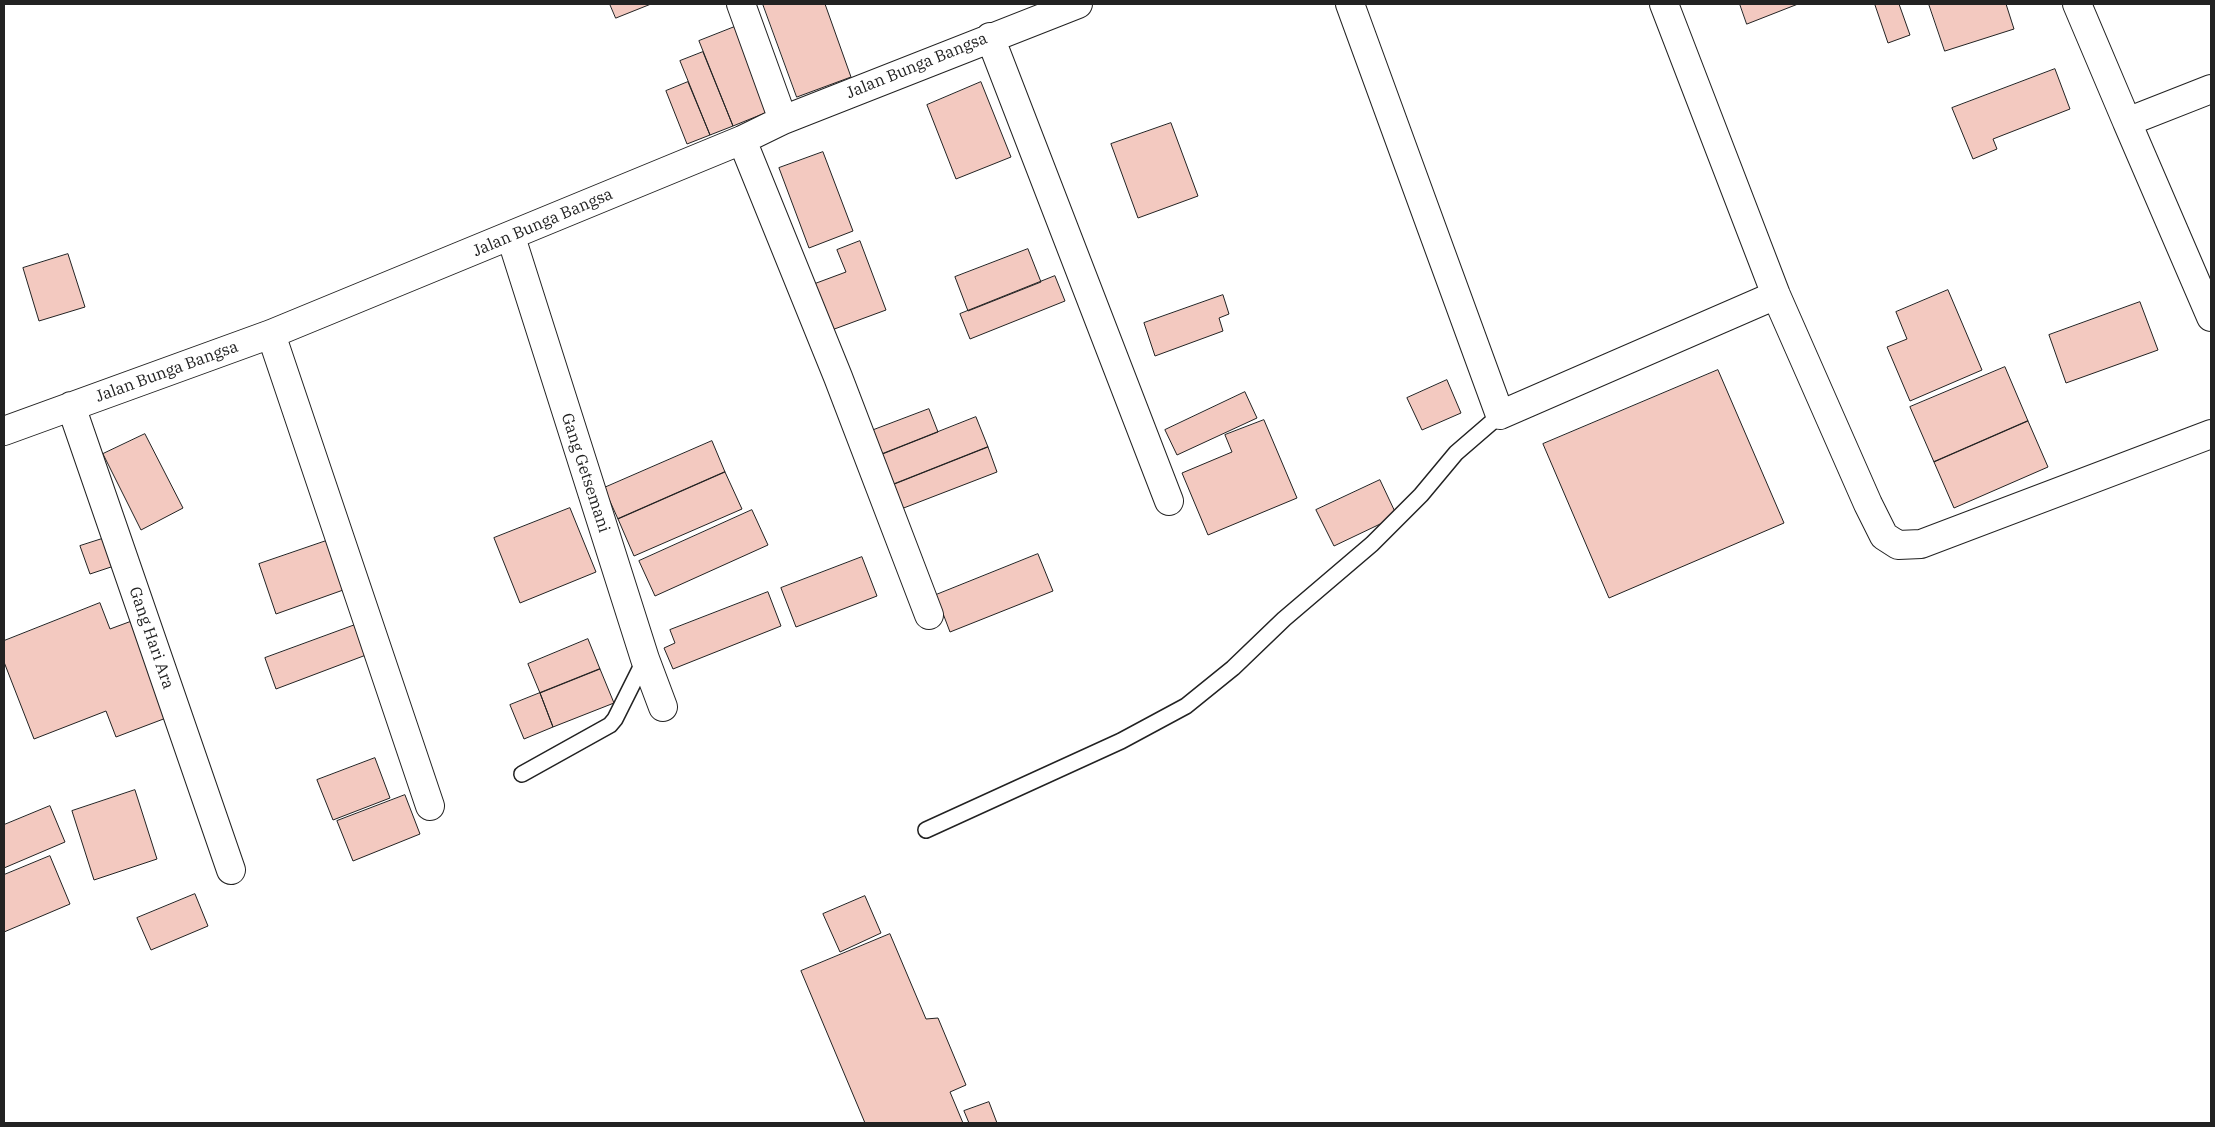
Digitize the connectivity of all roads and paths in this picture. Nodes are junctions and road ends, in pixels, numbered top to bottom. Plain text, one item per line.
1 (741, 4) edge
2 (1078, 4) edge
3 (1350, 4) edge
4 (1664, 4) edge
5 (2077, 4) edge
6 (990, 37) junction
7 (2211, 89) edge
8 (783, 120) junction
9 (2126, 122) junction
10 (742, 140) junction
11 (511, 237) junction
12 (1776, 295) junction
13 (2211, 317) edge
14 (271, 334) junction
15 (72, 406) junction
16 (1500, 415) junction
17 (4, 431) edge
18 (2211, 434) edge
19 (1169, 501) dead end
20 (929, 615) dead end
21 (644, 659) junction
22 (663, 707) dead end
23 (522, 774) dead end
24 (430, 806) dead end
25 (926, 830) dead end
26 (231, 870) dead end

1 - 8 street
2 - 6 street, Jalan Bunga Bangsa
3 - 16 street
4 - 12 street
5 - 9 street
6 - 8 street, Jalan Bunga Bangsa
6 - 19 street
7 - 9 street
8 - 10 street, Jalan Bunga Bangsa
9 - 13 street
10 - 11 street, Jalan Bunga Bangsa
10 - 20 street
11 - 14 street, Jalan Bunga Bangsa
11 - 21 street, Gang Getsemani
12 - 16 street
12 - 18 street
14 - 15 street, Jalan Bunga Bangsa
14 - 24 street
15 - 17 street, Jalan Bunga Bangsa
15 - 26 street, Gang Hari Ara
16 - 25 lane
21 - 22 street, Gang Getsemani
21 - 23 lane

